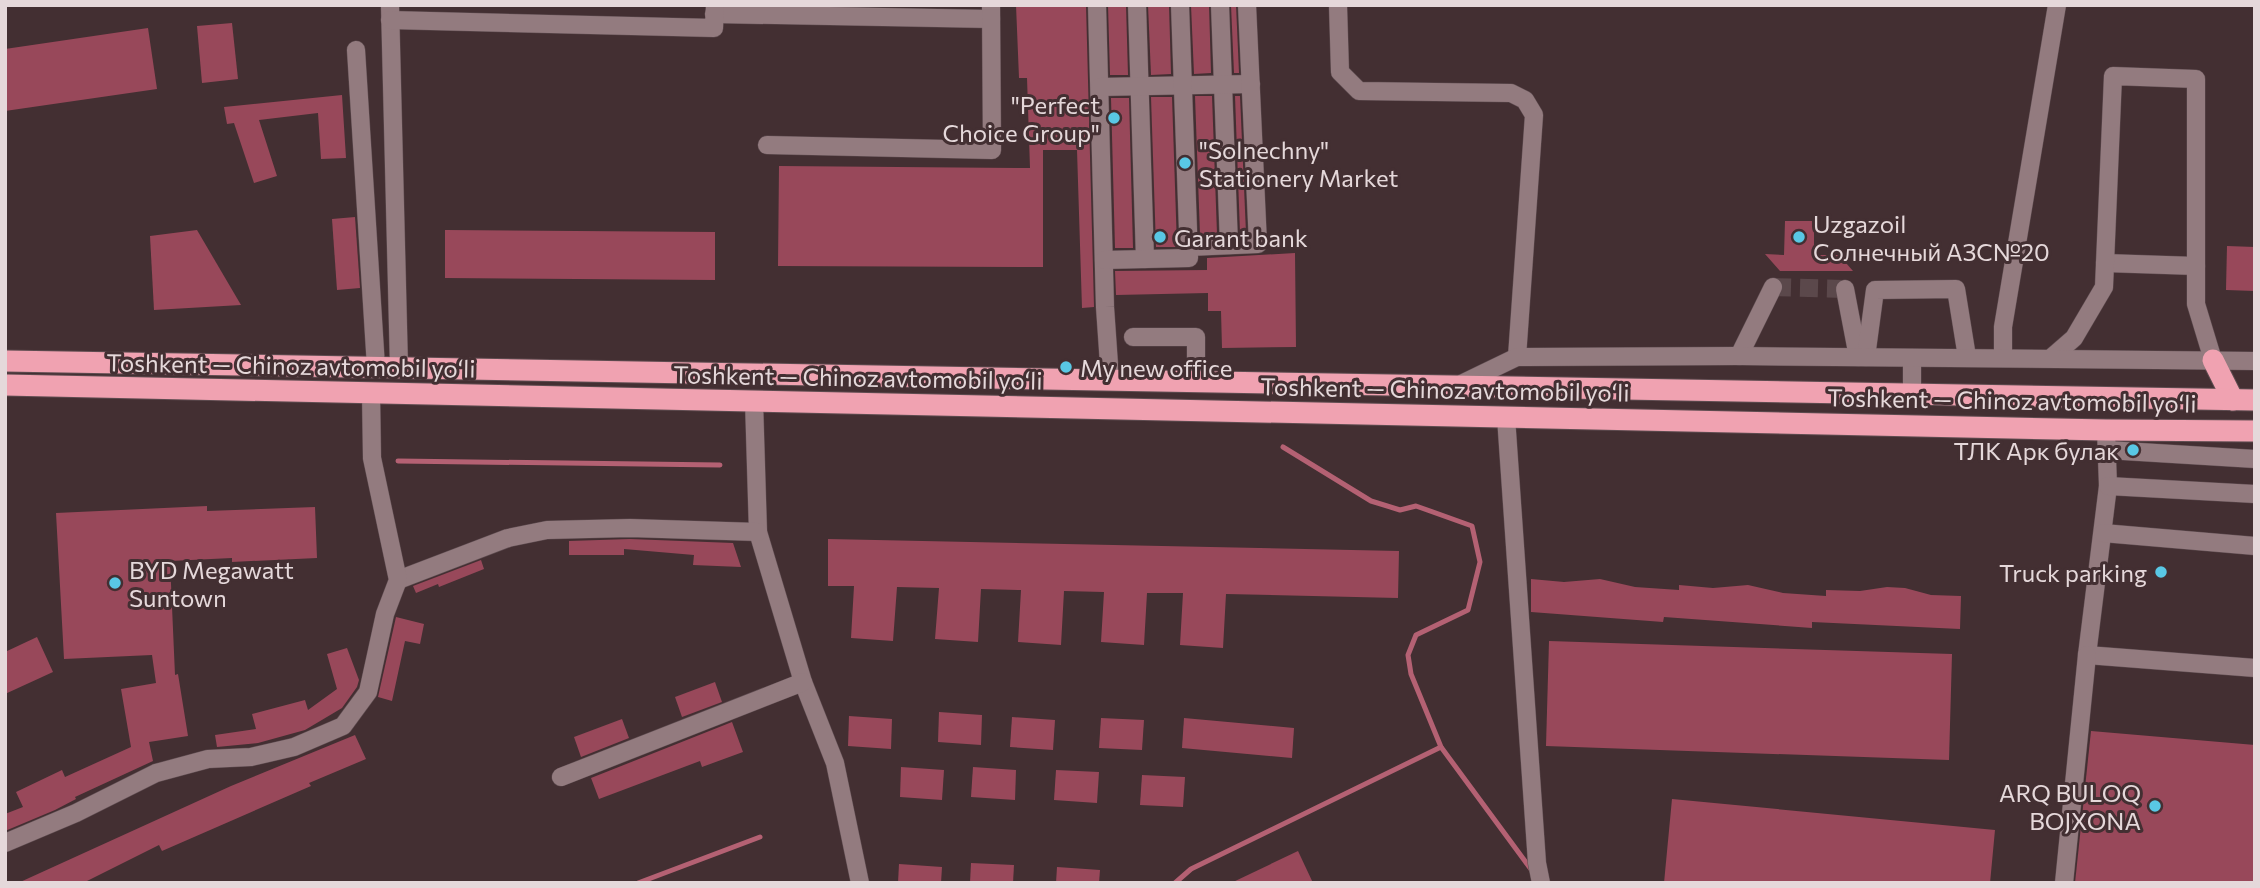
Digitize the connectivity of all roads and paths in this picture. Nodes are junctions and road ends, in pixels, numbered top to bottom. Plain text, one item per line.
1 (1097, 5) edge
2 (1137, 5) edge
3 (1180, 5) edge
4 (1220, 5) edge
5 (1247, 5) edge
6 (1338, 5) edge
7 (2057, 5) edge
8 (715, 10) edge
9 (991, 12) edge
10 (390, 13) edge
11 (356, 50) dead end
12 (1223, 84) junction
13 (1251, 84) junction
14 (1183, 85) junction
15 (1139, 86) junction
16 (1100, 87) junction
17 (767, 145) dead end
18 (1228, 245) junction
19 (1189, 247) junction
20 (1145, 259) junction
21 (1104, 260) junction
22 (2105, 263) junction
23 (2196, 265) junction
24 (1773, 287) dead end
25 (1845, 289) dead end
26 (1133, 337) dead end
27 (1739, 356) junction
28 (1517, 357) junction
29 (1862, 357) junction
30 (2003, 357) junction
31 (1912, 358) junction
32 (1967, 358) junction
33 (2051, 358) junction
34 (2213, 360) junction
35 (5, 361) edge
36 (2255, 361) edge
37 (376, 367) junction
38 (399, 367) junction
39 (1110, 379) junction
40 (1196, 381) junction
41 (5, 385) edge
42 (1459, 385) junction
43 (371, 393) junction
44 (1902, 393) junction
45 (2244, 400) edge
46 (754, 401) junction
47 (1506, 416) junction
48 (1883, 424) junction
49 (2255, 430) edge
50 (2107, 440) junction
51 (2255, 459) edge
52 (2108, 486) junction
53 (2255, 494) edge
54 (758, 533) junction
55 (2103, 533) junction
56 (2255, 546) edge
57 (398, 580) junction
58 (2087, 655) junction
59 (2255, 668) edge
60 (803, 682) junction
61 (561, 777) dead end
62 (5, 843) edge
63 (1540, 878) edge
64 (860, 883) edge
65 (2064, 883) edge

1 - 16 street
2 - 15 street
3 - 14 street
4 - 12 street
5 - 13 street
6 - 28 street
7 - 30 street
8 - 9 street
8 - 10 street
9 - 17 street
10 - 38 street
11 - 37 street
12 - 13 street
12 - 14 street
12 - 18 street
13 - 18 street
14 - 15 street
14 - 19 street
15 - 16 street
15 - 20 street
16 - 21 street
18 - 19 street
19 - 20 street
20 - 21 street
21 - 39 street
22 - 23 street
22 - 23 street
22 - 33 street
23 - 34 street
24 - 27 street
25 - 29 street
26 - 40 street
27 - 28 street
27 - 29 street
28 - 42 street
29 - 31 street
29 - 32 street
30 - 32 street
30 - 33 street
31 - 32 street
31 - 44 street
33 - 34 street
34 - 36 street
34 - 45 highway
35 - 37 highway, Toshkent — Chinoz avtomobil yoʻli
37 - 38 highway, Toshkent — Chinoz avtomobil yoʻli
38 - 39 highway, Toshkent — Chinoz avtomobil yoʻli
39 - 40 highway, Toshkent — Chinoz avtomobil yoʻli
40 - 42 highway, Toshkent — Chinoz avtomobil yoʻli
41 - 43 highway, Toshkent — Chinoz avtomobil yoʻli
42 - 44 highway, Toshkent — Chinoz avtomobil yoʻli
43 - 46 highway, Toshkent — Chinoz avtomobil yoʻli
43 - 57 street
44 - 45 highway, Toshkent — Chinoz avtomobil yoʻli
44 - 48 highway
46 - 47 highway, Toshkent — Chinoz avtomobil yoʻli
46 - 54 street
47 - 48 highway, Toshkent — Chinoz avtomobil yoʻli
47 - 63 street
48 - 50 highway, Toshkent — Chinoz avtomobil yoʻli
49 - 50 highway, Toshkent — Chinoz avtomobil yoʻli
50 - 51 street
50 - 52 street
52 - 53 street
52 - 55 street
54 - 57 street
54 - 60 street
55 - 56 street
55 - 58 street
57 - 62 street
58 - 59 street
58 - 65 street
60 - 61 street
60 - 64 street

